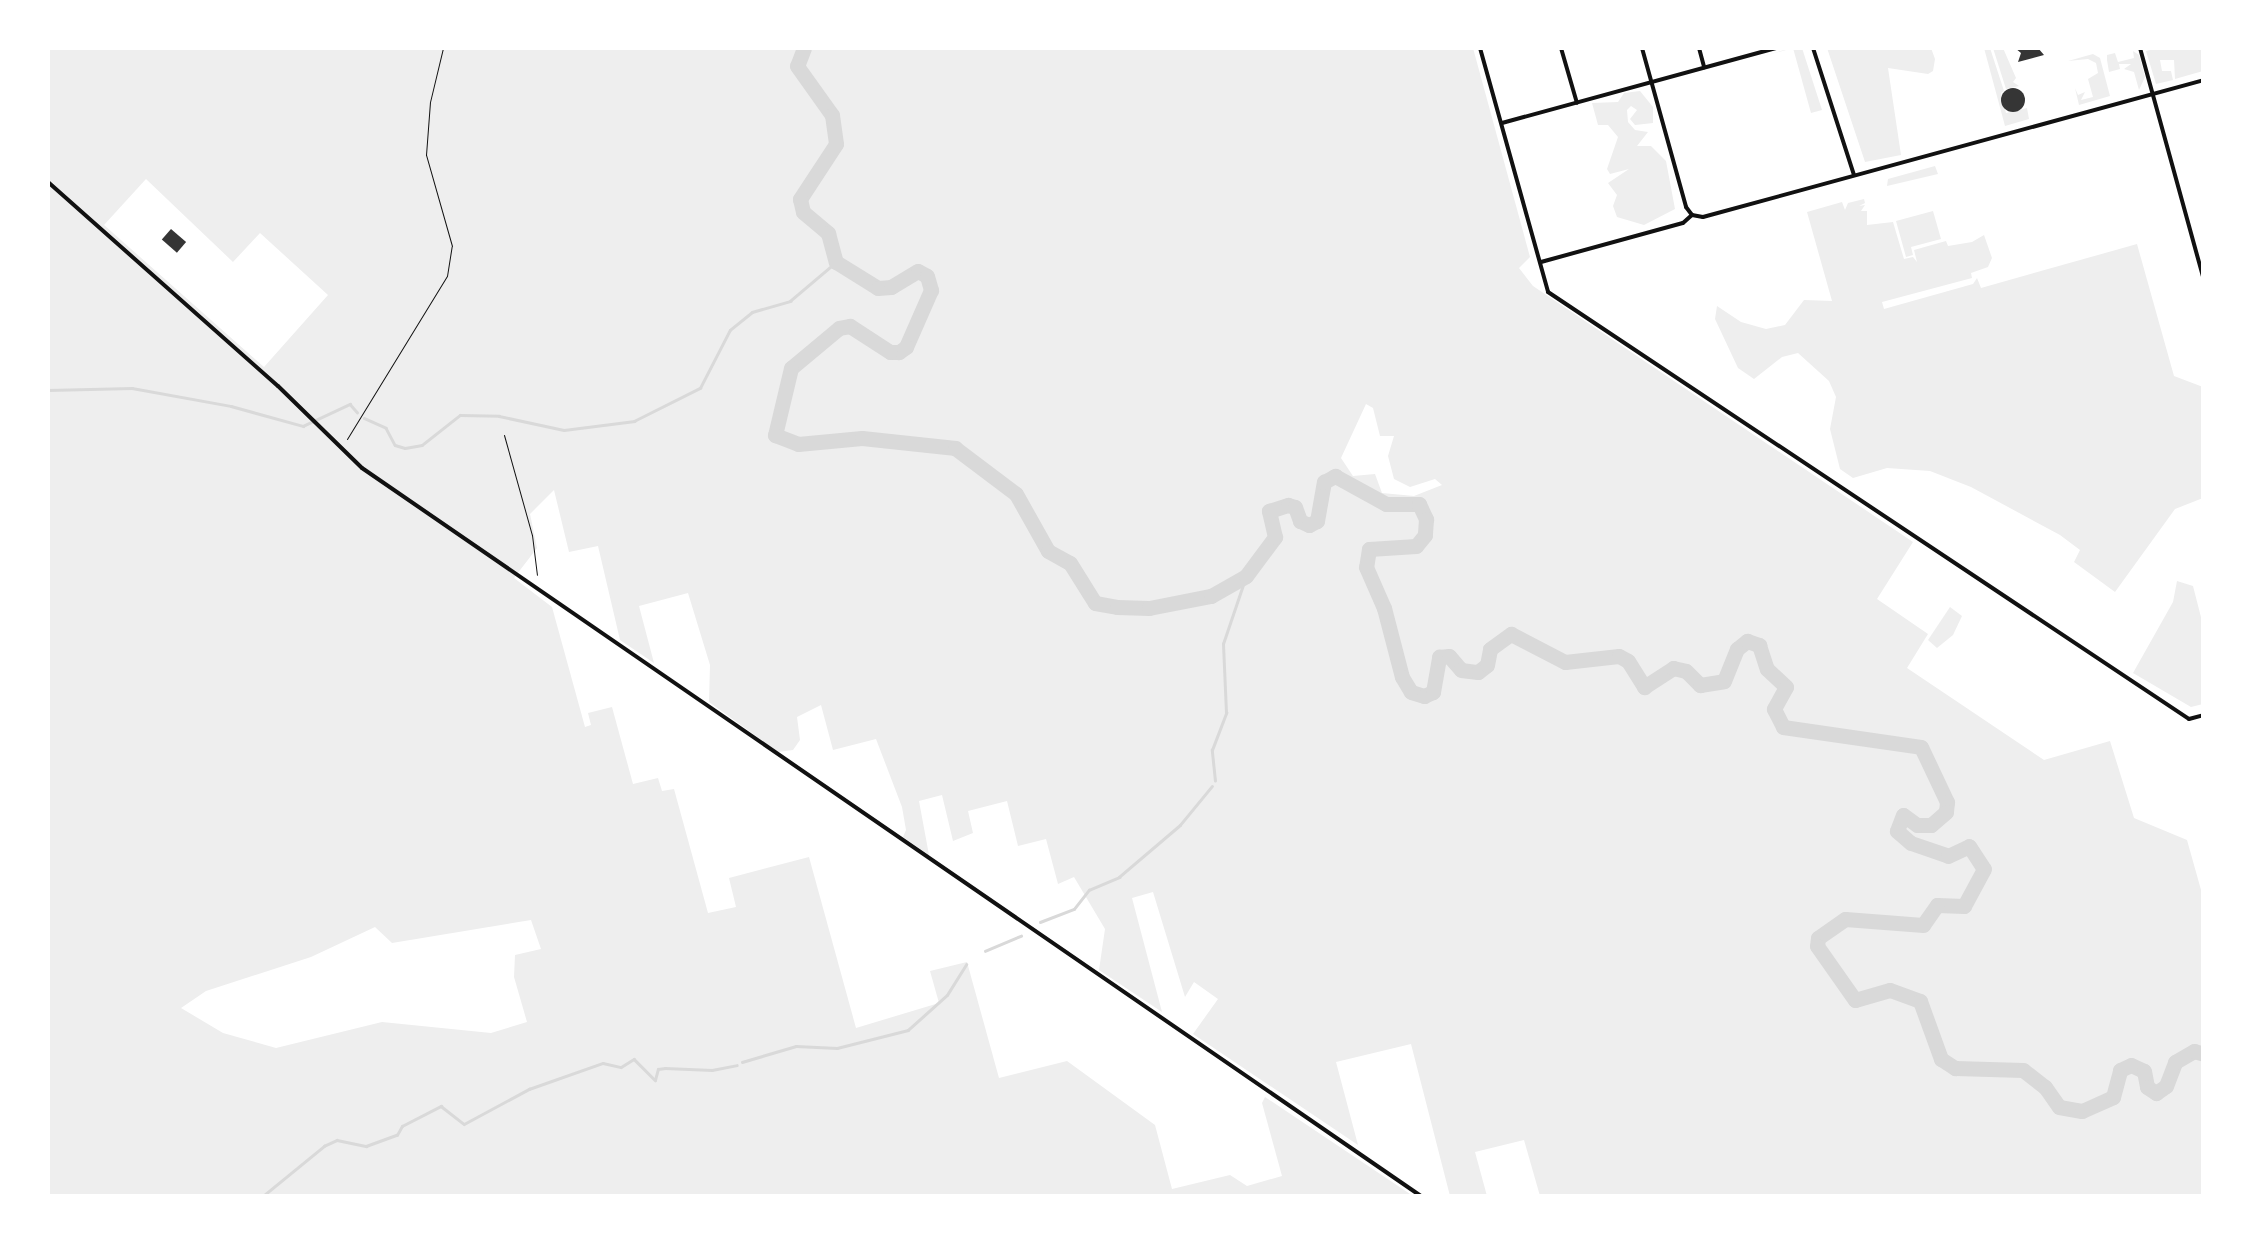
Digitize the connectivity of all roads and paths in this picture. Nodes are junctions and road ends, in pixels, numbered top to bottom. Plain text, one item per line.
1 (443, 48) edge
2 (1480, 48) edge
3 (1561, 48) edge
4 (1642, 48) edge
5 (1699, 48) edge
6 (1777, 48) edge
7 (1813, 48) edge
8 (2140, 48) edge
9 (1704, 68) junction
10 (2204, 80) edge
11 (1652, 82) junction
12 (2153, 94) junction
13 (1577, 103) junction
14 (1502, 123) junction
15 (1854, 176) junction
16 (48, 182) edge
17 (1692, 215) junction
18 (1540, 262) junction
19 (2204, 281) edge
20 (504, 435) dead end
21 (342, 446) junction
22 (537, 574) dead end
23 (2204, 715) edge
24 (1421, 1196) edge

1 - 21 path
2 - 14 street
3 - 13 street
4 - 11 street
5 - 9 street
6 - 9 street
7 - 15 street
8 - 12 street
9 - 11 street
10 - 12 street
11 - 13 street
11 - 17 street
12 - 15 street
12 - 19 street
13 - 14 street
14 - 18 street
15 - 17 street
16 - 21 street
17 - 18 street
18 - 23 street
20 - 22 path
21 - 24 street

